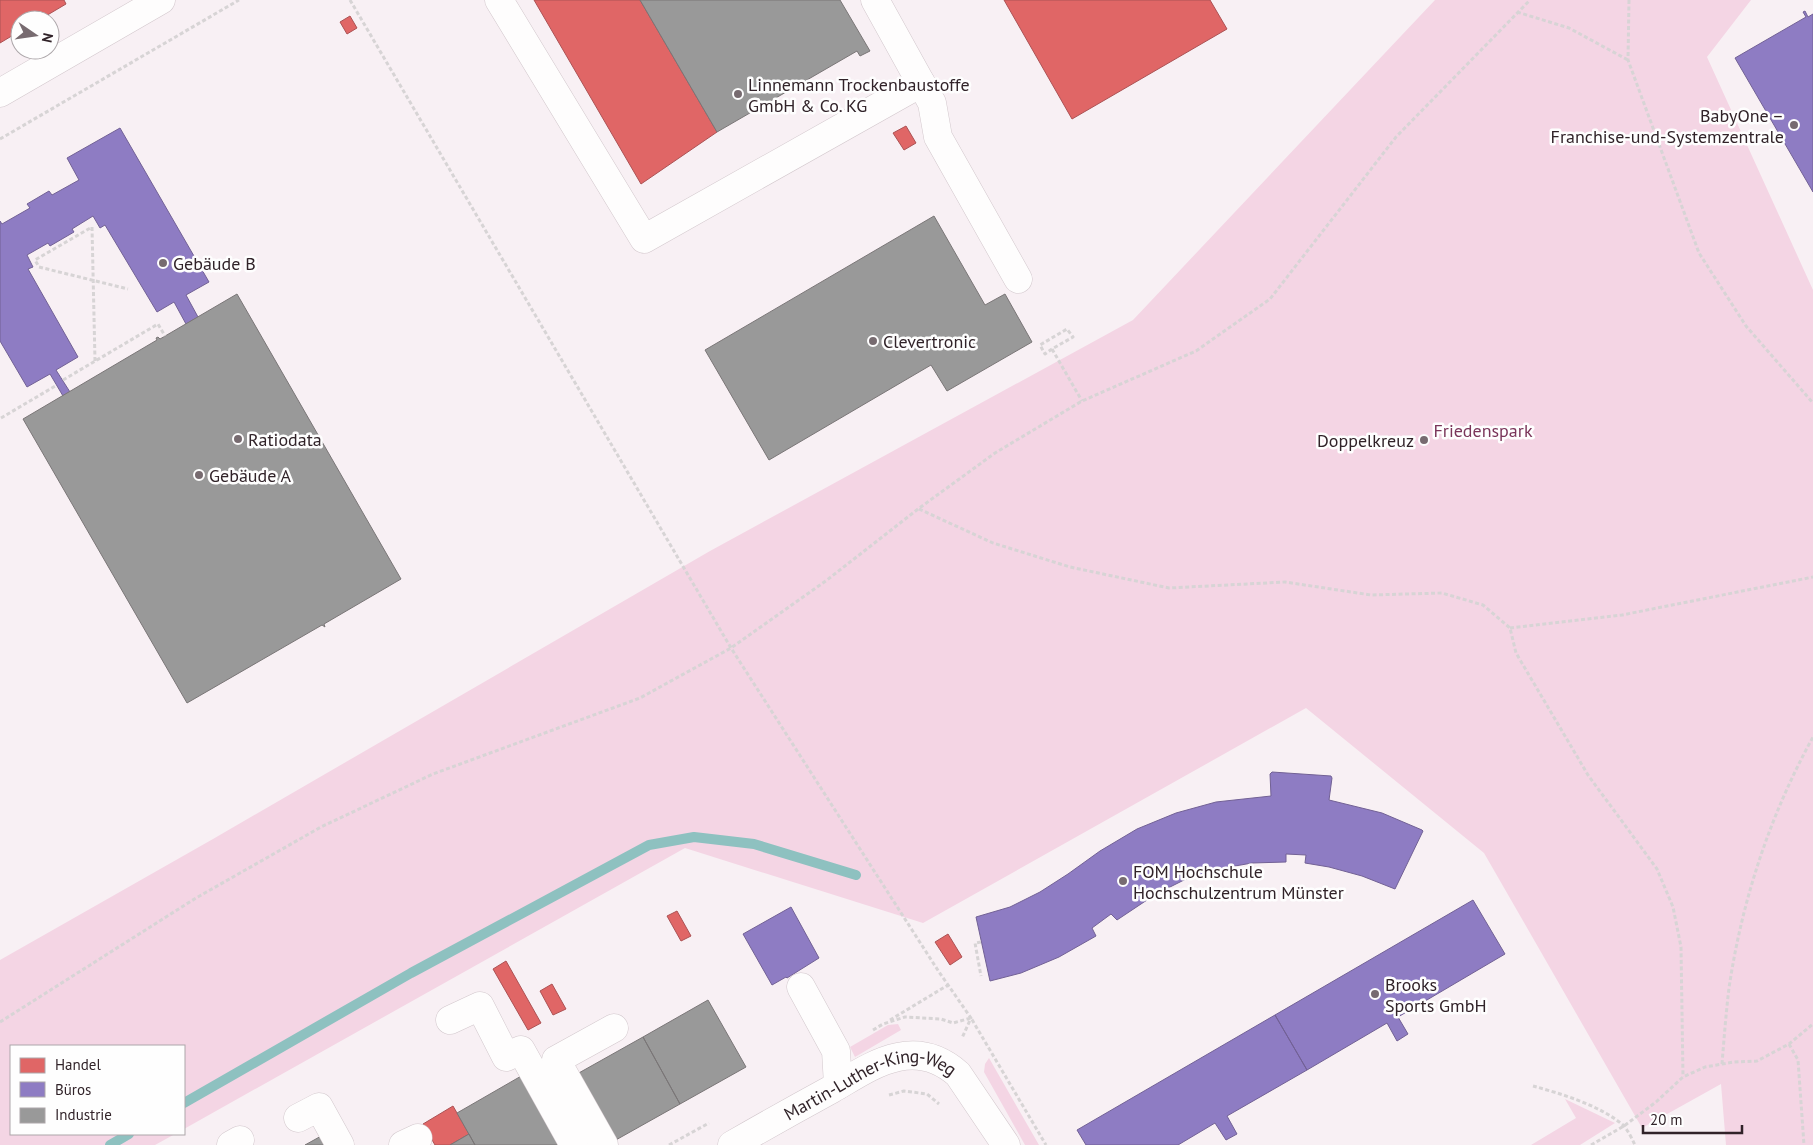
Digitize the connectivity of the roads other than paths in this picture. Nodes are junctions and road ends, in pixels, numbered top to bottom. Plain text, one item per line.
1 (161, 0) edge
2 (499, 0) edge
3 (875, 0) edge
4 (921, 83) junction
5 (0, 93) edge
6 (1018, 279) dead end
7 (801, 987) dead end
8 (450, 1020) dead end
9 (614, 1028) dead end
10 (838, 1085) junction
11 (298, 1118) dead end
12 (340, 1145) edge
13 (574, 1145) edge
14 (604, 1145) edge
15 (732, 1145) edge
16 (1006, 1145) edge

1 - 5 street
2 - 4 street
3 - 4 street
4 - 6 street
7 - 10 street
8 - 13 street
9 - 14 street
10 - 15 street, Martin-Luther-King-Weg
10 - 16 street, Martin-Luther-King-Weg
11 - 12 street

